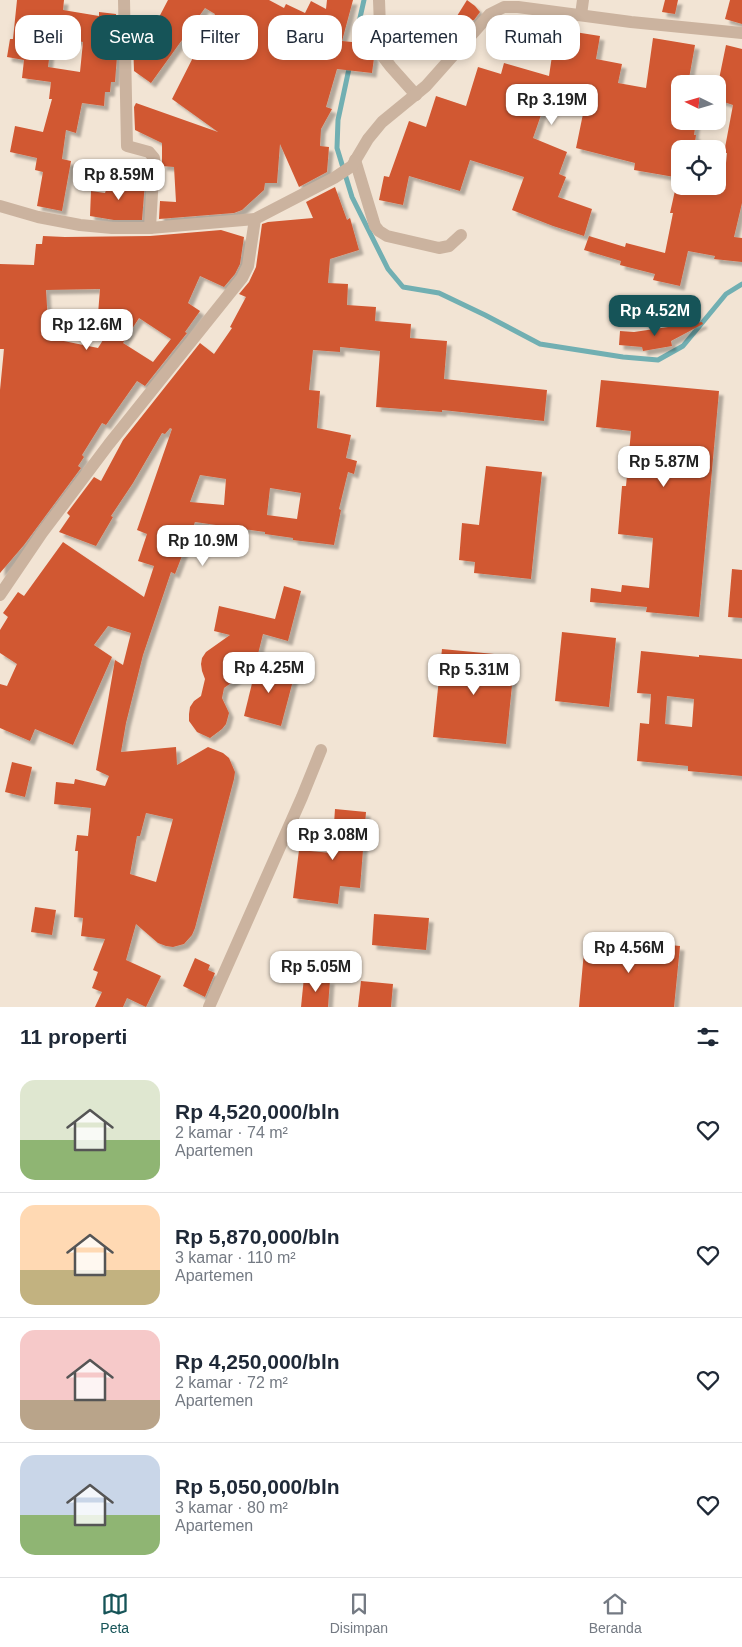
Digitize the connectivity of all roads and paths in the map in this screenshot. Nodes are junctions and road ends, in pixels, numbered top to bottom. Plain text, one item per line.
1 (124, 0) edge
2 (379, 0) edge
3 (583, 0) edge
4 (581, 15) junction
5 (742, 33) edge
6 (416, 95) junction
7 (353, 163) junction
8 (0, 206) edge
9 (254, 219) junction
10 (150, 228) junction
11 (460, 236) dead end
12 (0, 594) edge
13 (320, 750) dead end
14 (209, 1007) edge

1 - 10 street
2 - 6 street
3 - 4 street
4 - 5 street
4 - 6 street
6 - 7 street
7 - 9 street
7 - 11 street
8 - 10 street
9 - 10 street
9 - 12 street
13 - 14 street

